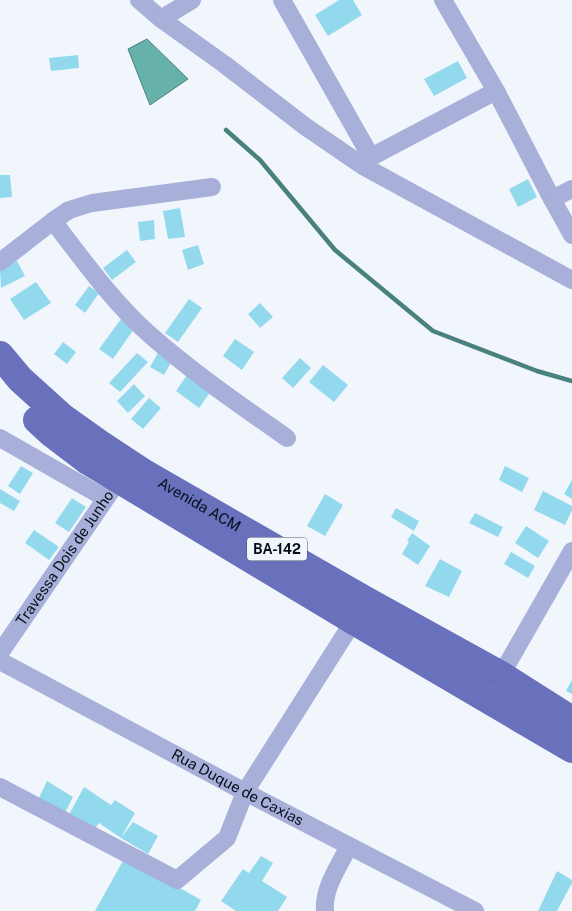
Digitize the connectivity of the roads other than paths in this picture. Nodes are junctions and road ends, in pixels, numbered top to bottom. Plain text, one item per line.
1 (139, 0) edge
2 (192, 0) edge
3 (282, 0) edge
4 (443, 0) edge
5 (161, 19) junction
6 (496, 92) junction
7 (367, 162) junction
8 (212, 187) dead end
9 (572, 189) edge
10 (552, 200) junction
11 (52, 221) junction
12 (572, 235) edge
13 (0, 262) edge
14 (572, 280) edge
15 (0, 355) edge
16 (0, 384) edge
17 (0, 438) edge
18 (287, 438) dead end
19 (118, 480) junction
20 (572, 552) edge
21 (359, 610) junction
22 (0, 653) edge
23 (0, 661) edge
24 (501, 675) junction
25 (572, 720) edge
26 (572, 749) edge
27 (0, 787) edge
28 (245, 792) junction
29 (349, 846) junction
30 (325, 911) edge
31 (475, 911) edge

1 - 5 street
2 - 5 street
3 - 7 street
4 - 6 street
5 - 7 street
6 - 7 street
6 - 10 street
7 - 14 street
8 - 11 street
9 - 10 street
10 - 12 street
11 - 13 street
11 - 18 street
15 - 19 main road, Avenida ACM / BA-142
16 - 19 main road, Avenida ACM / BA-142
17 - 19 street
19 - 21 main road, Avenida ACM / BA-142
19 - 22 street, Travessa Dois de Junho
20 - 24 street
21 - 24 main road, Avenida ACM / BA-142
21 - 26 main road, Avenida ACM / BA-142
21 - 28 street
23 - 28 street, Rua Duque de Caxias
24 - 25 main road, Avenida ACM / BA-142
27 - 28 street
28 - 29 street, Rua Duque de Caxias
29 - 30 street
29 - 31 street, Rua Duque de Caxias

